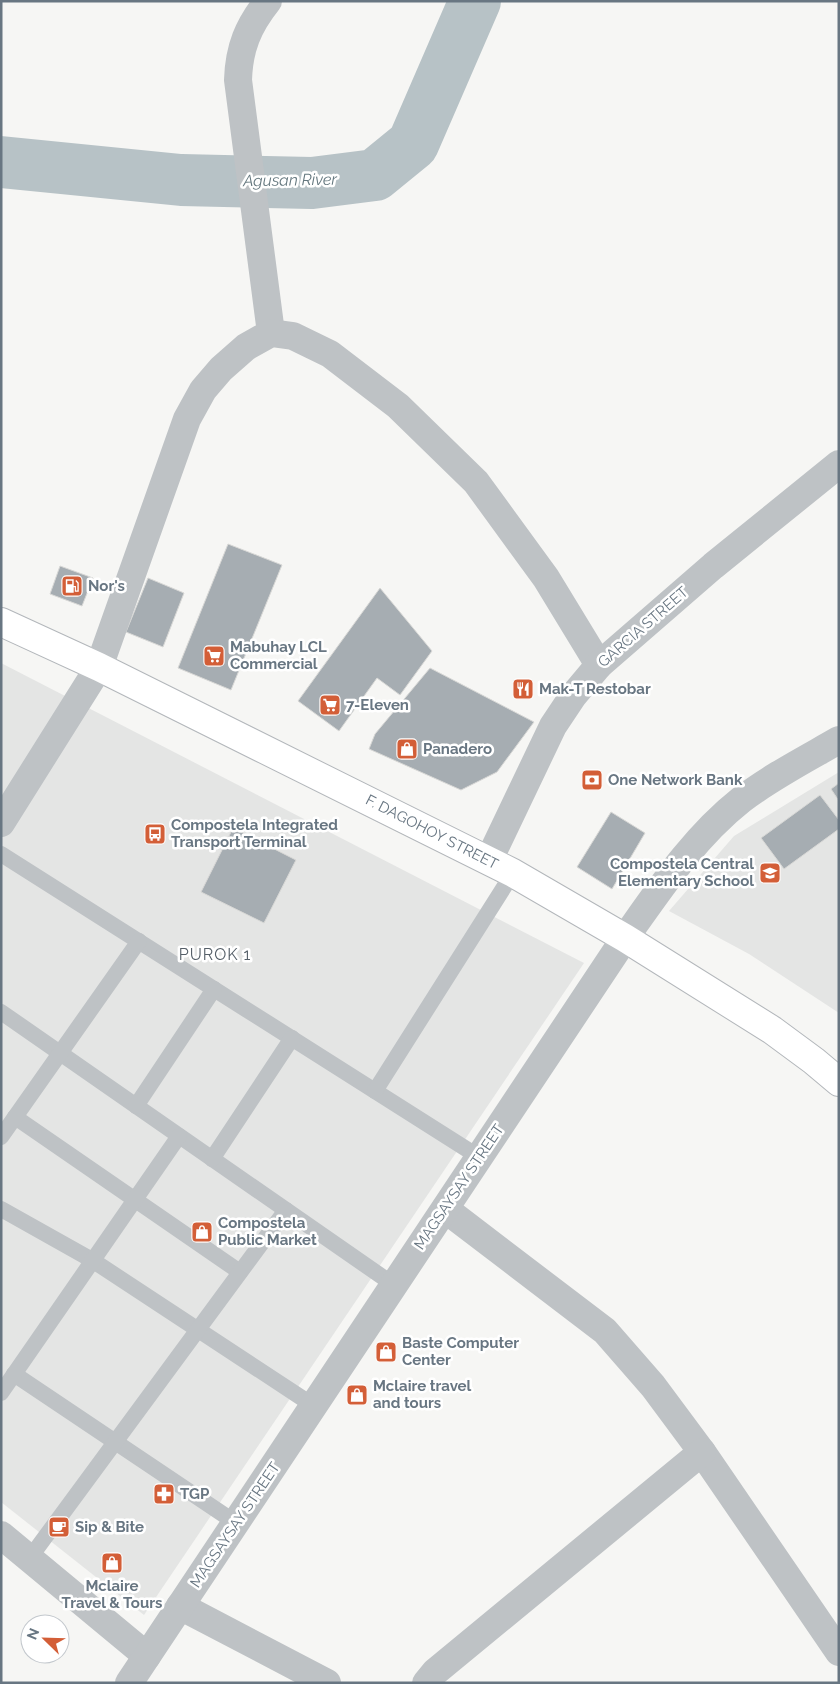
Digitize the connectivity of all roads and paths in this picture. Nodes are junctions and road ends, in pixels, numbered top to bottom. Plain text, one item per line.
1 (268, 1) edge
2 (271, 334) junction
3 (839, 464) edge
4 (1, 622) edge
5 (599, 665) junction
6 (99, 666) junction
7 (839, 740) edge
8 (1, 823) edge
9 (1, 854) edge
10 (489, 860) junction
11 (513, 873) junction
12 (624, 938) junction
13 (139, 941) junction
14 (214, 989) junction
15 (1, 1012) edge
16 (292, 1038) junction
17 (59, 1053) junction
18 (839, 1082) edge
19 (375, 1091) junction
20 (136, 1106) junction
21 (15, 1117) junction
22 (179, 1136) junction
23 (1, 1137) edge
24 (479, 1157) junction
25 (212, 1159) junction
26 (135, 1199) junction
27 (1, 1209) edge
28 (445, 1209) junction
29 (286, 1210) junction
30 (92, 1260) junction
31 (240, 1272) junction
32 (394, 1285) junction
33 (197, 1330) junction
34 (14, 1374) junction
35 (1, 1393) edge
36 (314, 1406) junction
37 (115, 1442) junction
38 (702, 1452) junction
39 (236, 1523) junction
40 (1, 1535) edge
41 (29, 1559) junction
42 (180, 1606) junction
43 (839, 1652) edge
44 (147, 1656) junction
45 (130, 1683) edge
46 (327, 1683) edge
47 (426, 1683) edge

1 - 2 street
2 - 5 street
2 - 6 street
3 - 5 street, GARCIA STREET
4 - 6 main road, F. DAGOHOY STREET
5 - 10 street, GARCIA STREET
6 - 8 street
6 - 10 main road, F. DAGOHOY STREET
7 - 12 street, MAGSAYSAY STREET
9 - 13 lane
10 - 11 main road, F. DAGOHOY STREET
11 - 12 main road, F. DAGOHOY STREET
11 - 19 lane
12 - 18 main road, F. DAGOHOY STREET
12 - 24 street, MAGSAYSAY STREET
13 - 14 lane
13 - 17 lane
14 - 16 lane
14 - 20 lane
15 - 17 lane
16 - 19 lane
16 - 25 lane
17 - 20 lane
17 - 21 lane
19 - 24 lane
20 - 22 lane
21 - 23 lane
21 - 26 lane
22 - 25 lane
22 - 26 lane
24 - 28 street, MAGSAYSAY STREET
25 - 29 lane
26 - 30 lane
26 - 31 lane
27 - 30 lane
28 - 32 street, MAGSAYSAY STREET
28 - 38 street
29 - 31 lane
29 - 32 lane
30 - 33 lane
30 - 34 lane
31 - 33 lane
32 - 36 street, MAGSAYSAY STREET
33 - 36 lane
33 - 37 lane
34 - 35 lane
34 - 37 lane
36 - 39 street, MAGSAYSAY STREET
37 - 39 lane
37 - 41 lane
38 - 43 street
38 - 47 street
39 - 42 street, MAGSAYSAY STREET
40 - 41 street
41 - 44 street
42 - 44 street, MAGSAYSAY STREET
42 - 46 street
44 - 45 street, MAGSAYSAY STREET

